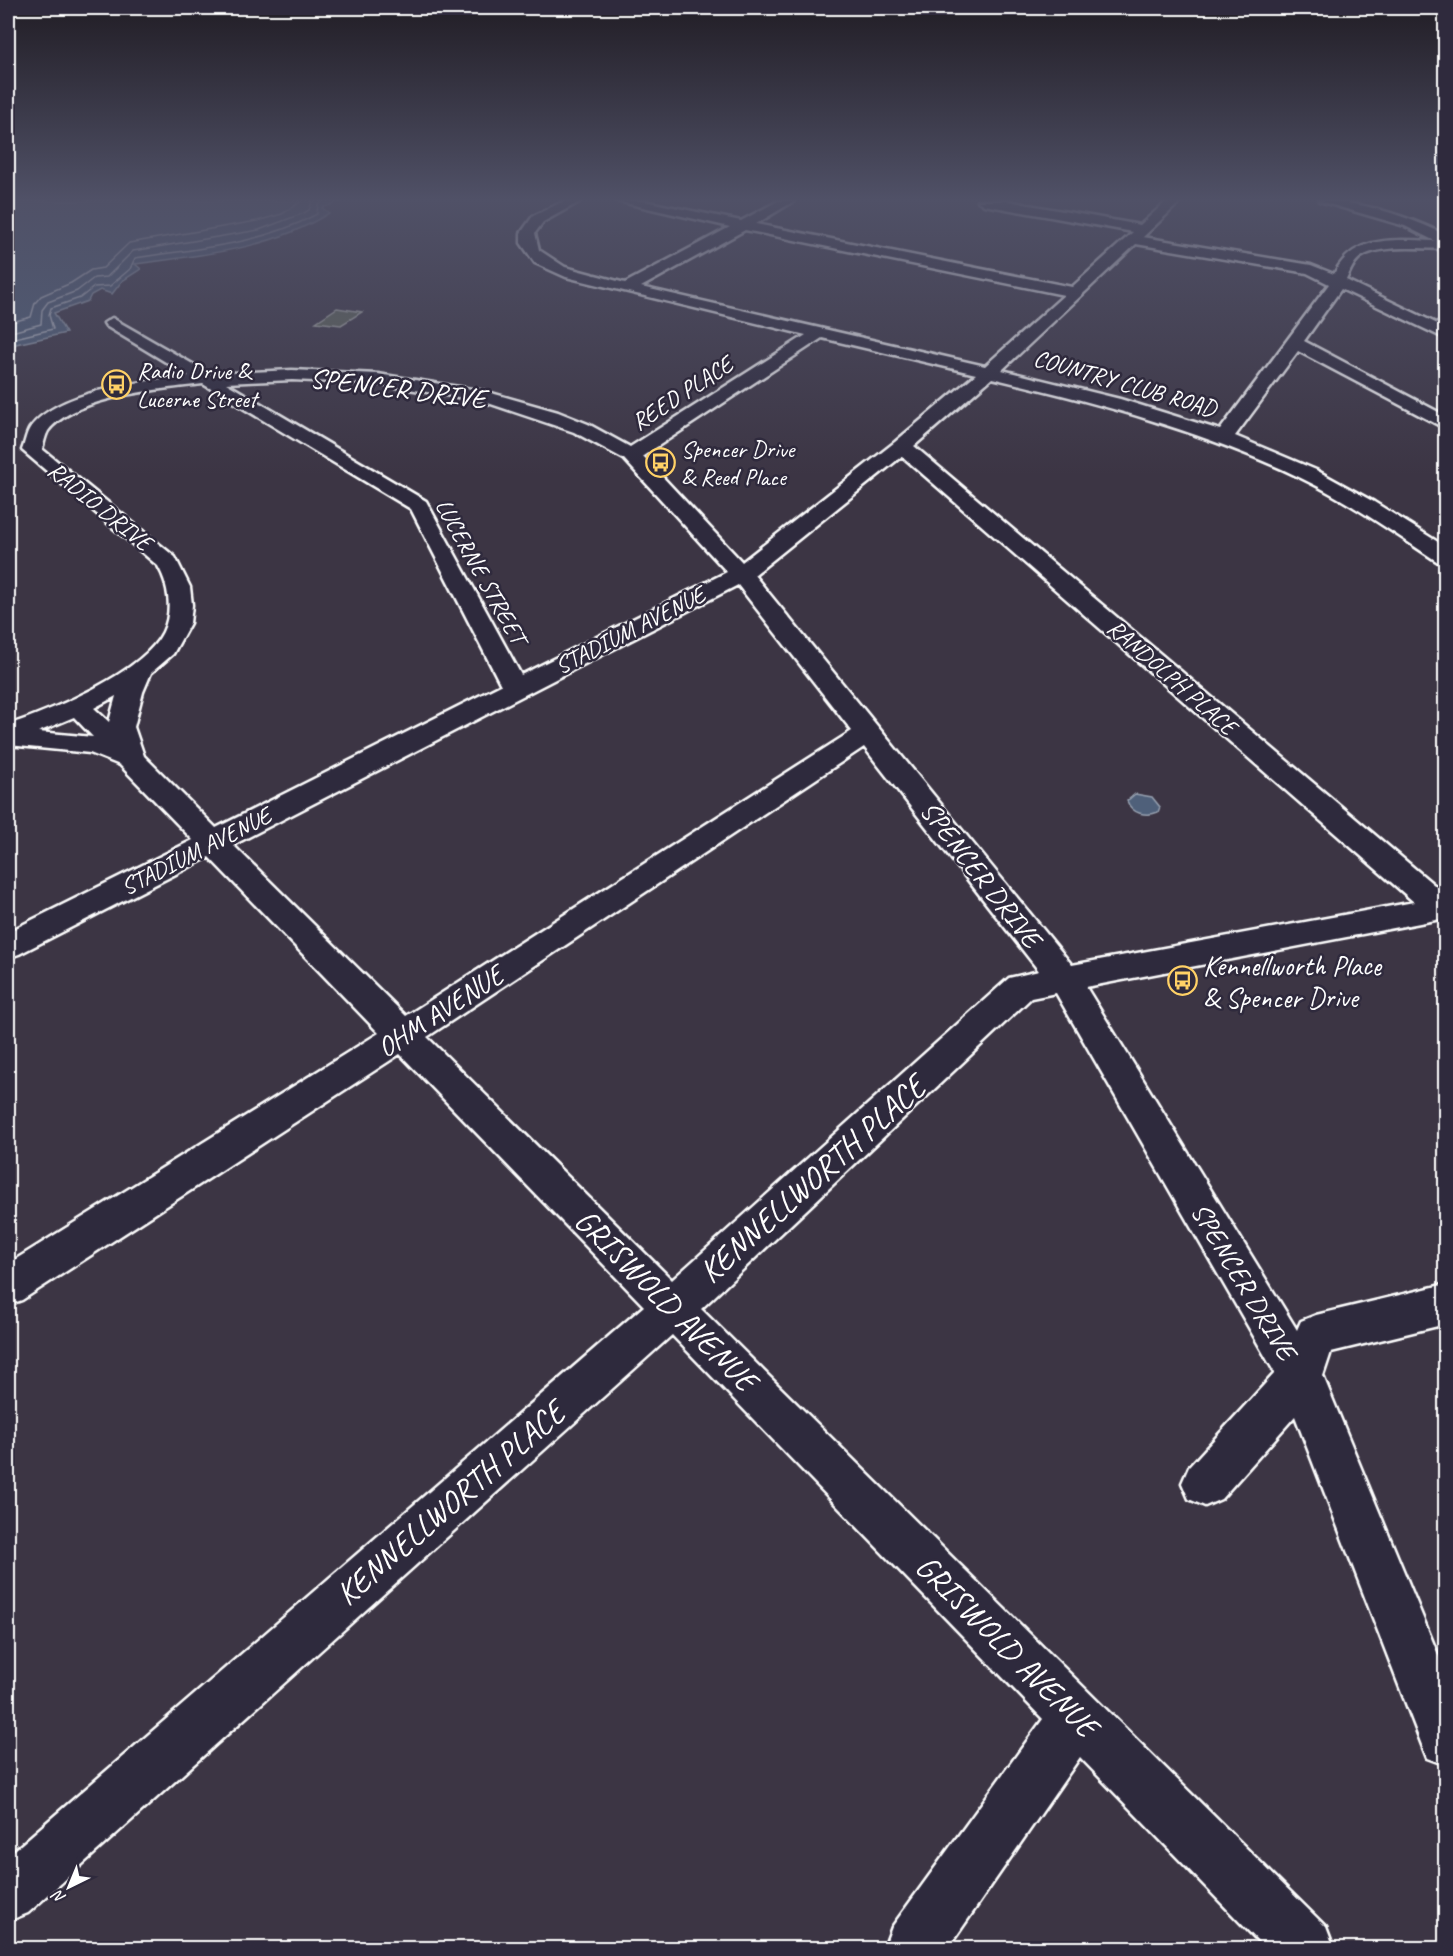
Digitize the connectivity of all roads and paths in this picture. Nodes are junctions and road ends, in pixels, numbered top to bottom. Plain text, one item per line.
1 (647, 292) edge
2 (1073, 292) edge
3 (1331, 292) edge
4 (1359, 292) edge
5 (1077, 293) joint
6 (112, 323) dead end
7 (821, 332) junction
8 (1446, 334) edge
9 (1295, 343) junction
10 (989, 372) junction
11 (204, 379) junction
12 (1446, 424) edge
13 (1224, 437) junction
14 (902, 447) junction
15 (630, 455) junction
16 (1446, 557) edge
17 (741, 574) junction
18 (141, 668) junction
19 (515, 688) junction
20 (78, 706) junction
21 (870, 732) junction
22 (8, 735) edge
23 (131, 760) junction
24 (213, 843) junction
25 (1443, 907) edge
26 (8, 946) edge
27 (1065, 980) junction
28 (403, 1035) junction
29 (8, 1286) edge
30 (1446, 1304) edge
31 (673, 1307) junction
32 (1301, 1376) junction
33 (1205, 1483) dead end
34 (1077, 1717) junction
35 (1446, 1739) edge
36 (8, 1893) edge
37 (913, 1948) edge
38 (1305, 1948) edge

1 - 7 street, COUNTRY CLUB ROAD
2 - 5 street
3 - 9 street
4 - 8 street
5 - 10 street, STADIUM AVENUE
6 - 11 street, LUCERNE STREET
7 - 10 street, COUNTRY CLUB ROAD
7 - 15 street, REED PLACE
9 - 12 street
9 - 13 street
10 - 13 street, COUNTRY CLUB ROAD
10 - 14 street, STADIUM AVENUE
11 - 15 street, SPENCER DRIVE
11 - 18 street, RADIO DRIVE
11 - 19 street, LUCERNE STREET
13 - 16 street, COUNTRY CLUB ROAD
14 - 17 street, STADIUM AVENUE
14 - 25 street, RANDOLPH PLACE
15 - 17 street, SPENCER DRIVE
17 - 19 street, STADIUM AVENUE
17 - 21 street, SPENCER DRIVE
18 - 20 street, RADIO DRIVE
18 - 23 street
19 - 24 street, STADIUM AVENUE
20 - 22 street
20 - 23 street, GRISWOLD AVENUE
21 - 27 street, SPENCER DRIVE
21 - 28 street, OHM AVENUE
22 - 23 street
23 - 24 street, GRISWOLD AVENUE
24 - 26 street, STADIUM AVENUE
24 - 28 street, GRISWOLD AVENUE
25 - 27 street, KENNELLWORTH PLACE
27 - 31 street, KENNELLWORTH PLACE
27 - 32 street, SPENCER DRIVE
28 - 29 street, OHM AVENUE
28 - 31 street, GRISWOLD AVENUE
30 - 32 street
31 - 34 street, GRISWOLD AVENUE
31 - 36 street, KENNELLWORTH PLACE
32 - 33 street
32 - 35 street, SPENCER DRIVE
34 - 37 street
34 - 38 street, GRISWOLD AVENUE

